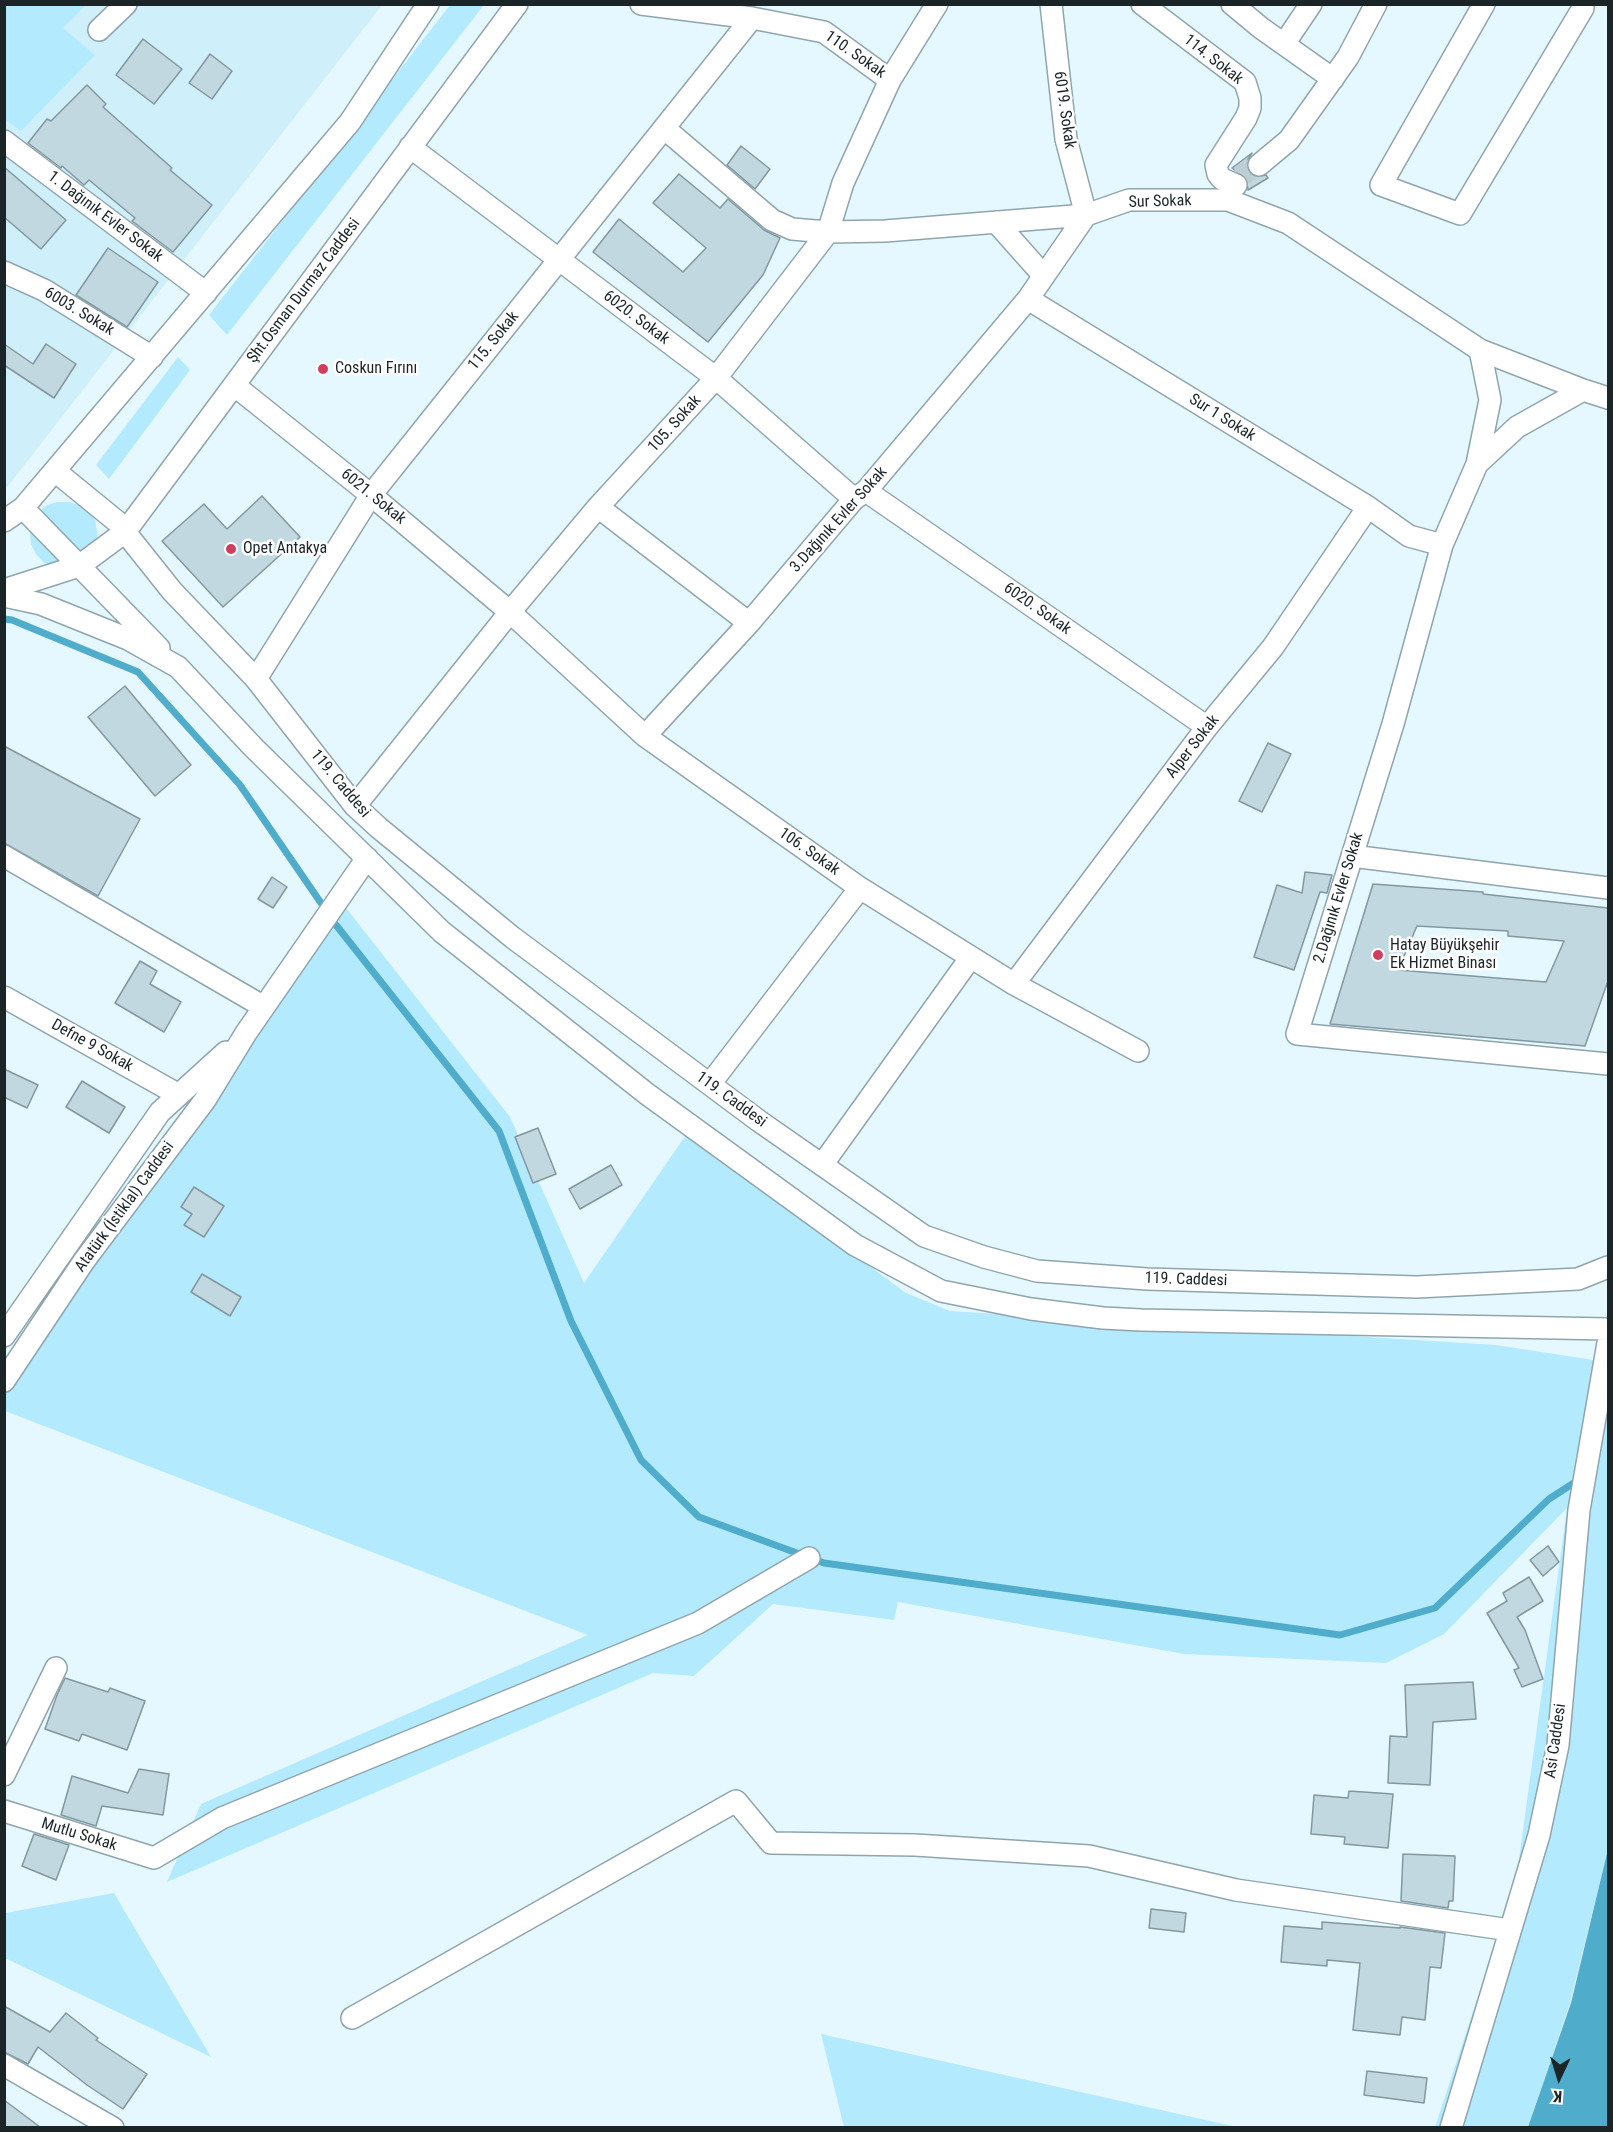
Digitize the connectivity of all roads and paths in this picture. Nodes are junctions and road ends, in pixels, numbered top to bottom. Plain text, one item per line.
1 (126, 4) edge
2 (428, 4) edge
3 (517, 4) edge
4 (641, 4) edge
5 (937, 4) edge
6 (1051, 4) edge
7 (1142, 4) edge
8 (1232, 4) edge
9 (1311, 4) edge
10 (1376, 4) edge
11 (1484, 4) edge
12 (1582, 4) edge
13 (752, 18) junction
14 (99, 30) dead end
15 (1284, 44) junction
16 (1333, 79) junction
17 (890, 80) junction
18 (664, 128) junction
19 (4, 141) edge
20 (410, 147) junction
21 (1259, 165) tunnel mouth
22 (1234, 188) junction
23 (1086, 214) junction
24 (996, 222) junction
25 (828, 232) junction
26 (559, 260) junction
27 (4, 272) edge
28 (1044, 276) junction
29 (206, 293) junction
30 (1028, 299) junction
31 (1480, 350) junction
32 (152, 357) junction
33 (717, 378) junction
34 (234, 385) junction
35 (1583, 390) junction
36 (1608, 398) edge
37 (1477, 464) junction
38 (55, 471) junction
39 (371, 495) junction
40 (860, 495) junction
41 (598, 507) junction
42 (1368, 507) junction
43 (23, 508) junction
44 (4, 521) edge
45 (125, 532) junction
46 (1442, 545) junction
47 (79, 566) junction
48 (4, 590) edge
49 (4, 596) edge
50 (510, 612) junction
51 (749, 623) junction
52 (178, 667) junction
53 (256, 679) junction
54 (1207, 727) junction
55 (645, 736) junction
56 (355, 806) junction
57 (4, 856) edge
58 (1352, 856) junction
59 (367, 858) junction
60 (860, 888) junction
61 (1608, 888) edge
62 (971, 957) junction
63 (1014, 984) junction
64 (4, 996) edge
65 (264, 1007) junction
66 (246, 1033) junction
67 (1138, 1051) dead end
68 (1608, 1064) edge
69 (710, 1084) junction
70 (179, 1095) junction
71 (822, 1165) junction
72 (1608, 1267) edge
73 (1608, 1329) edge
74 (4, 1336) edge
75 (1608, 1343) edge
76 (4, 1381) edge
77 (809, 1558) dead end
78 (56, 1668) dead end
79 (4, 1775) edge
80 (4, 1811) edge
81 (1510, 1930) junction
82 (352, 2018) dead end
83 (4, 2065) edge
84 (113, 2127) edge
85 (1451, 2127) edge

1 - 14 street
2 - 29 street
3 - 20 street, Şht.Osman Durmaz Caddesi
4 - 13 street, 110. Sokak
5 - 17 street, 105. Sokak
6 - 23 street, 6019. Sokak
7 - 22 street, 114. Sokak
8 - 15 street
9 - 15 street
10 - 16 street
11 - 12 street
13 - 17 street, 110. Sokak
13 - 18 street, 115. Sokak
15 - 16 street
16 - 21 street
17 - 25 street, 105. Sokak
18 - 25 street, Sur Sokak
18 - 26 street, 115. Sokak
19 - 29 street, 1. Dağınık Evler Sokak
20 - 26 street, 6020. Sokak
20 - 34 street, Şht.Osman Durmaz Caddesi
22 - 23 street, Sur Sokak
22 - 31 street, Sur Sokak
23 - 24 street, Sur Sokak
23 - 28 street
24 - 25 street, Sur Sokak
24 - 28 street
25 - 33 street, 105. Sokak
26 - 33 street, 6020. Sokak
26 - 39 street, 115. Sokak
27 - 32 street, 6003. Sokak
28 - 30 street
29 - 32 street
30 - 40 street, 3.Dağınık Evler Sokak
30 - 42 street, Sur 1 Sokak
31 - 35 street, Sur Sokak
31 - 37 street, 2.Dağınık Evler Sokak
32 - 38 street
33 - 40 street, 6020. Sokak
33 - 41 street, 105. Sokak
34 - 39 street, 6021. Sokak
34 - 45 street, Şht.Osman Durmaz Caddesi
35 - 36 street, Sur Sokak
35 - 37 street, 2.Dağınık Evler Sokak
37 - 46 street, 2.Dağınık Evler Sokak
38 - 43 street
38 - 45 street, 119. Caddesi
39 - 50 street, 6021. Sokak
39 - 53 street, 115. Sokak
40 - 51 street, 3.Dağınık Evler Sokak
40 - 54 street, 6020. Sokak
41 - 50 street, 105. Sokak
41 - 51 street
42 - 46 street, Sur 1 Sokak
42 - 54 street, Alper Sokak
43 - 44 street
43 - 47 street, 119. Caddesi
45 - 47 street, Şht.Osman Durmaz Caddesi
45 - 53 street, 119. Caddesi
46 - 58 street, 2.Dağınık Evler Sokak
47 - 48 street, Şht.Osman Durmaz Caddesi
47 - 52 street, 119. Caddesi
49 - 52 street, 119. Caddesi
50 - 55 street, 106. Sokak
50 - 56 street, 105. Sokak
51 - 55 street, 3.Dağınık Evler Sokak
52 - 59 street, 119. Caddesi
53 - 56 street, 119. Caddesi
54 - 63 street, Alper Sokak
55 - 60 street, 106. Sokak
56 - 69 street, 119. Caddesi
57 - 65 street
58 - 61 street
58 - 68 street, 2.Dağınık Evler Sokak
59 - 65 street, Atatürk (İstiklal) Caddesi
59 - 73 street, 119. Caddesi
60 - 62 street, 106. Sokak
60 - 69 street
62 - 63 street, 106. Sokak
62 - 71 street
63 - 67 street, 106. Sokak
64 - 70 street, Defne 9 Sokak
65 - 66 street, Atatürk (İstiklal) Caddesi
66 - 70 street, Atatürk (İstiklal) Caddesi
66 - 76 street, Atatürk (İstiklal) Caddesi
69 - 71 street, 119. Caddesi
70 - 74 street, Atatürk (İstiklal) Caddesi
71 - 72 street, 119. Caddesi
75 - 81 street, Asi Caddesi
77 - 80 street, Mutlu Sokak
78 - 79 street
81 - 82 street
81 - 85 street, Asi Caddesi
83 - 84 street

